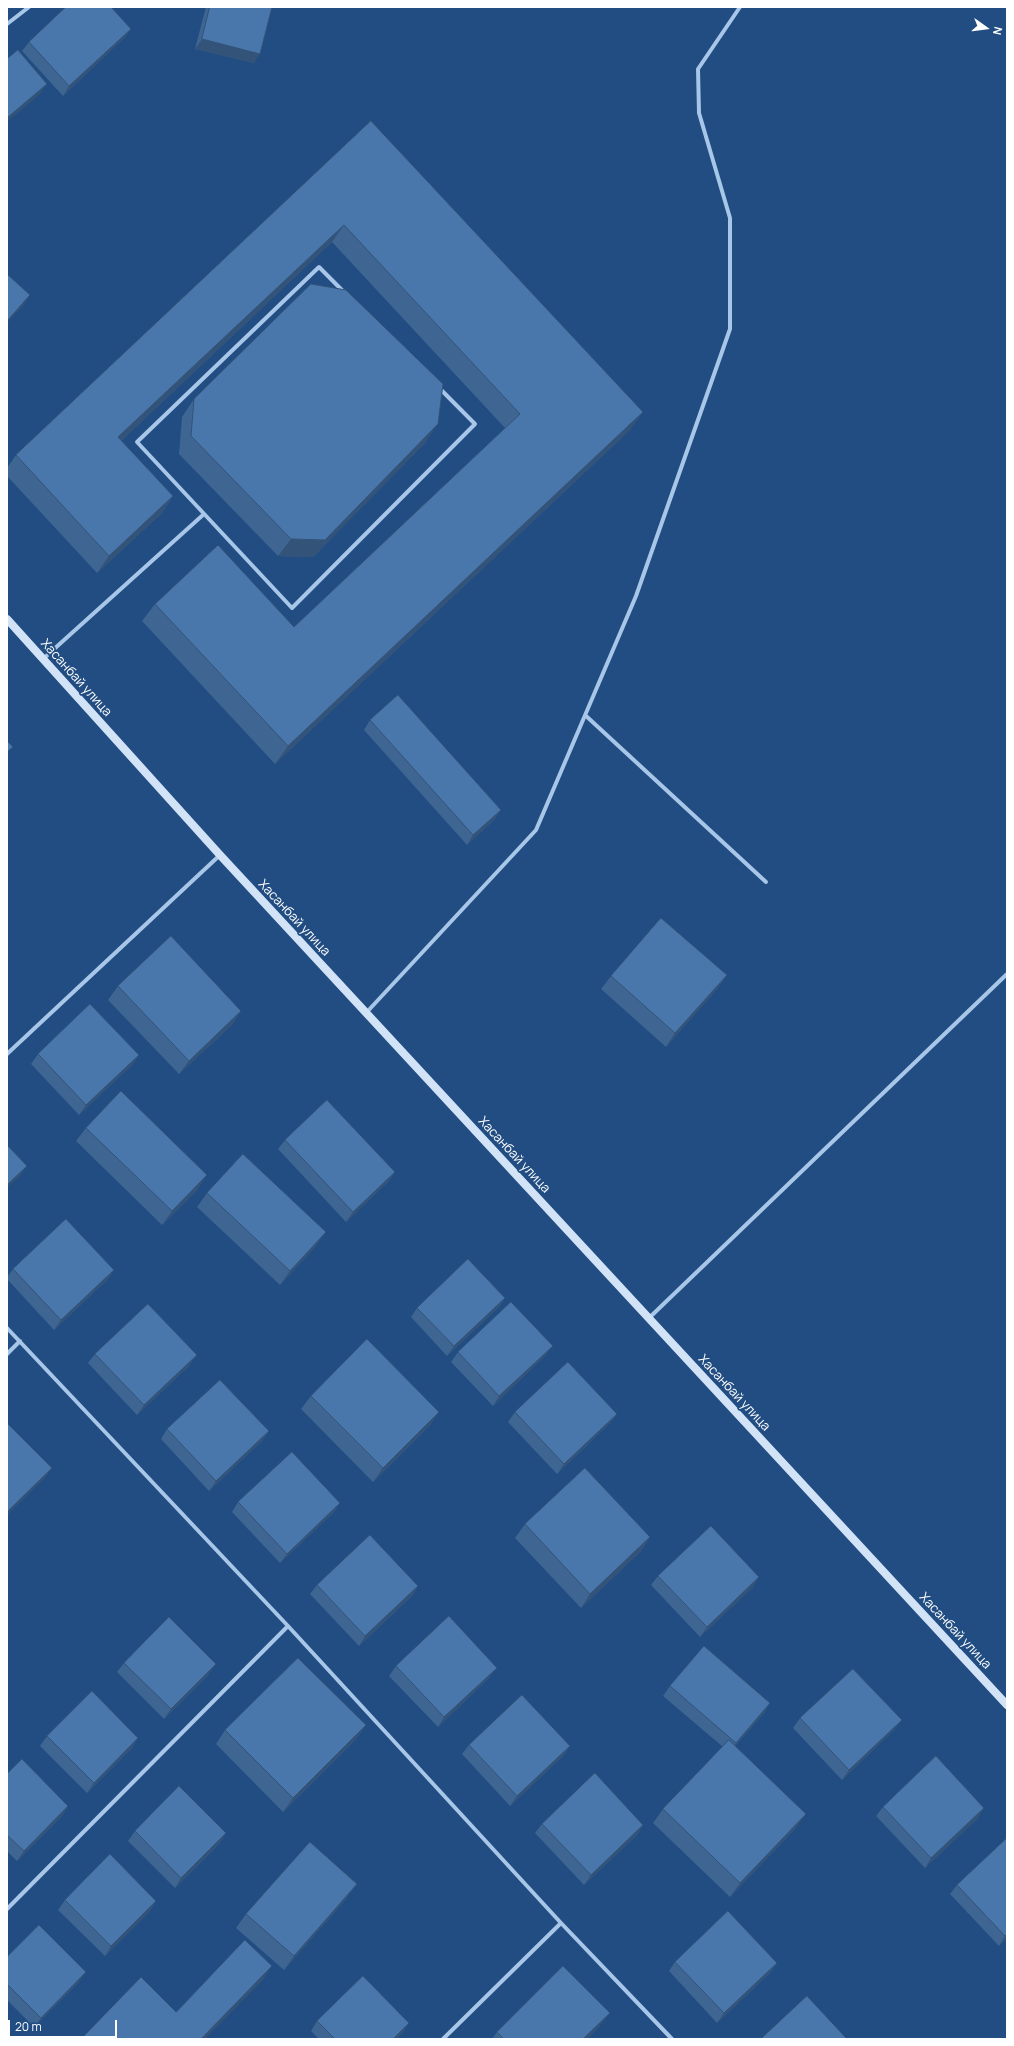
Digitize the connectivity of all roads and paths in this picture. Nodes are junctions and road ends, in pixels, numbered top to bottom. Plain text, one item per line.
1 (29, 7) edge
2 (740, 7) edge
3 (7, 24) edge
4 (204, 514) junction
5 (7, 619) edge
6 (43, 659) junction
7 (585, 715) junction
8 (220, 855) junction
9 (766, 882) dead end
10 (1007, 974) edge
11 (366, 1013) junction
12 (7, 1054) edge
13 (649, 1318) junction
14 (7, 1328) edge
15 (20, 1341) junction
16 (7, 1354) edge
17 (288, 1626) junction
18 (1007, 1705) edge
19 (7, 1909) edge
20 (561, 1923) junction
21 (443, 2039) edge
22 (672, 2039) edge

1 - 3 street
2 - 7 street
4 - 4 street
4 - 6 street
5 - 6 street, Хасанбай улица
6 - 8 street, Хасанбай улица
7 - 9 street
7 - 11 street
8 - 11 street, Хасанбай улица
8 - 12 street
10 - 13 street
11 - 13 street, Хасанбай улица
13 - 18 street, Хасанбай улица
14 - 15 street
15 - 16 street
15 - 17 street
17 - 19 street
17 - 20 street
20 - 21 street
20 - 22 street

